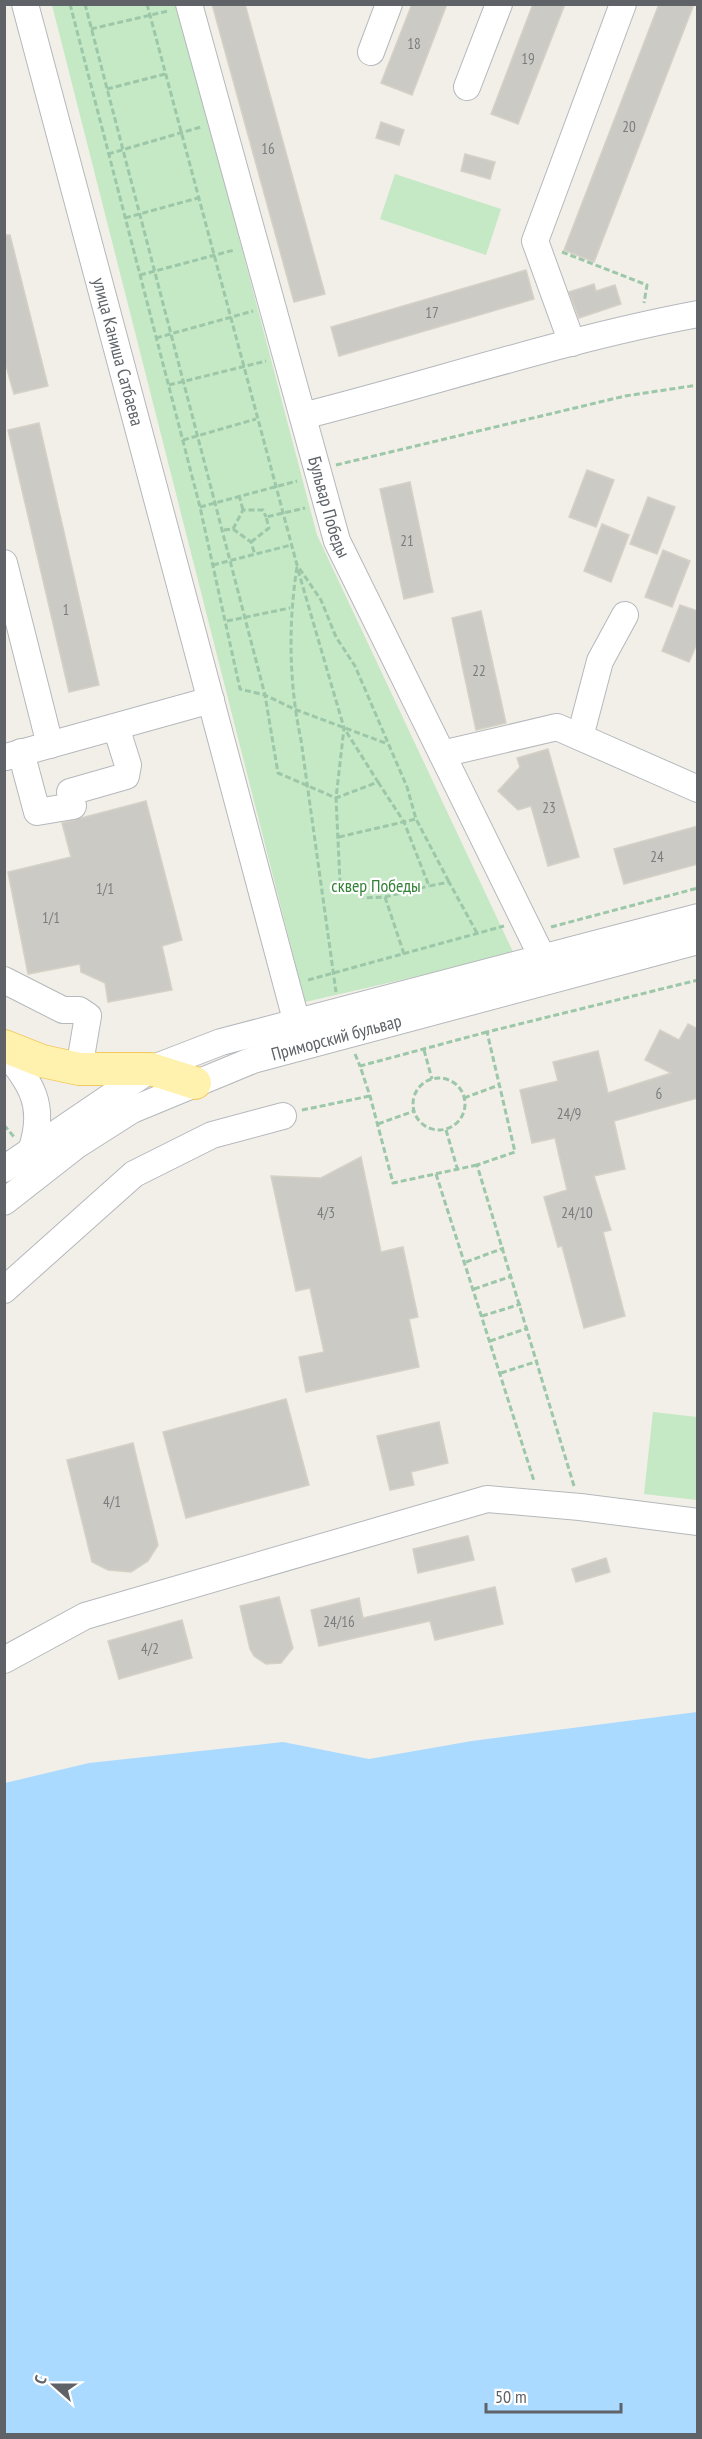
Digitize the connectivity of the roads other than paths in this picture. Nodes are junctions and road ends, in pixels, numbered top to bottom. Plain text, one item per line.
1 (25, 4) edge
2 (389, 4) edge
3 (499, 4) edge
4 (623, 4) edge
5 (189, 5) edge
6 (371, 52) dead end
7 (467, 87) dead end
8 (698, 314) edge
9 (572, 343) junction
10 (303, 416) junction
11 (4, 564) edge
12 (625, 615) dead end
13 (211, 700) junction
14 (116, 727) junction
15 (580, 737) junction
16 (50, 745) junction
17 (442, 754) junction
18 (13, 755) edge
19 (698, 789) edge
20 (698, 916) edge
21 (698, 941) edge
22 (548, 968) junction
23 (4, 980) edge
24 (300, 1034) junction
25 (4, 1048) edge
26 (151, 1069) junction
27 (79, 1070) junction
28 (195, 1083) junction
29 (284, 1116) road end
30 (32, 1148) junction
31 (4, 1169) edge
32 (4, 1202) edge
33 (4, 1290) edge
34 (698, 1521) edge
35 (4, 1660) edge

1 - 13 street, улица Каниша Сатбаева
2 - 6 street
3 - 7 street
4 - 9 street
5 - 10 street, Бульвар Победы
8 - 9 street
9 - 10 street
10 - 17 street, Бульвар Победы
11 - 16 street
12 - 15 street
13 - 14 street
13 - 24 street, улица Каниша Сатбаева
14 - 16 street
14 - 18 street
15 - 17 street
15 - 19 street
16 - 18 street
17 - 22 street, Бульвар Победы
20 - 22 street, Приморский бульвар
21 - 22 street, Приморский бульвар
22 - 24 street, Приморский бульвар
23 - 27 street
24 - 26 street, Приморский бульвар
24 - 28 street, Приморский бульвар
25 - 27 main road
25 - 30 street
26 - 27 main road
26 - 28 main road
26 - 30 street, Приморский бульвар
28 - 32 street, Приморский бульвар
29 - 33 street
30 - 31 street, Приморский бульвар
34 - 35 street

